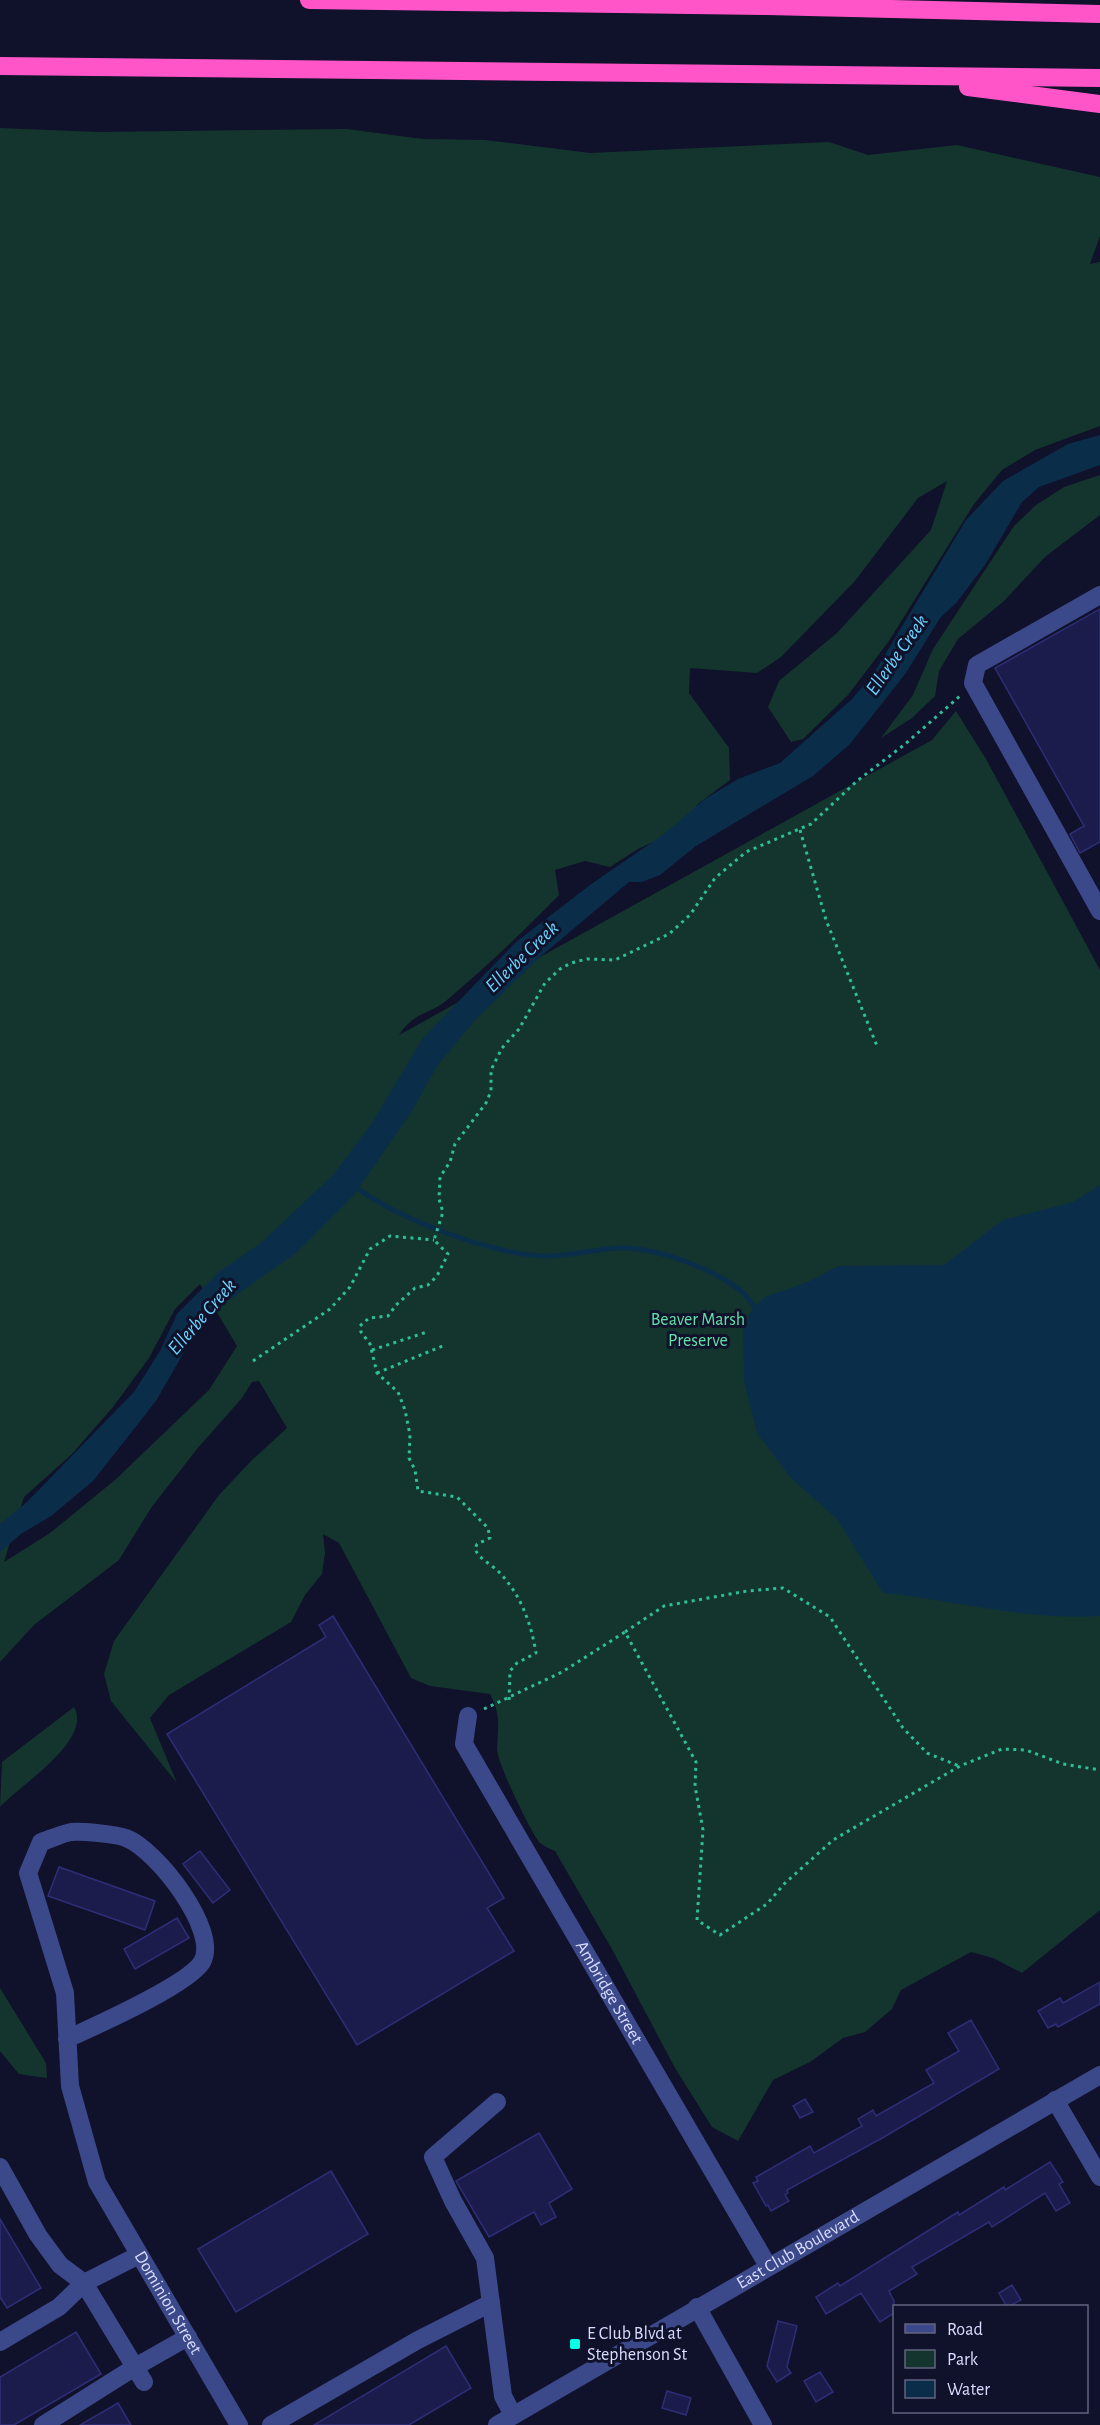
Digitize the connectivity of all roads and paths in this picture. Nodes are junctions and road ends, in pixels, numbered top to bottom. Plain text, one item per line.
1 (309, 0) edge
2 (826, 0) edge
3 (767, 6) junction
4 (1100, 14) edge
5 (0, 66) edge
6 (892, 78) junction
7 (1100, 78) edge
8 (1100, 104) edge
9 (1100, 595) edge
10 (973, 684) junction
11 (800, 830) junction
12 (1100, 912) edge
13 (877, 1046) dead end
14 (434, 1240) junction
15 (427, 1332) dead end
16 (445, 1345) dead end
17 (372, 1350) junction
18 (253, 1361) dead end
19 (377, 1373) junction
20 (625, 1632) junction
21 (509, 1700) junction
22 (468, 1716) joint
23 (960, 1766) junction
24 (1100, 1770) edge
25 (67, 2039) junction
26 (1100, 2075) edge
27 (1055, 2100) junction
28 (497, 2102) dead end
29 (0, 2166) edge
30 (1100, 2177) edge
31 (139, 2255) junction
32 (768, 2266) junction
33 (84, 2283) junction
34 (491, 2303) junction
35 (697, 2307) junction
36 (2, 2336) edge
37 (188, 2337) junction
38 (140, 2374) junction
39 (513, 2415) junction
40 (43, 2425) edge
41 (239, 2425) edge
42 (270, 2425) edge
43 (497, 2425) edge
44 (763, 2425) edge

1 - 3 highway
2 - 3 highway
3 - 4 highway
5 - 6 highway
6 - 7 highway
6 - 8 highway
9 - 10 street
10 - 11 path
10 - 12 street
11 - 13 path
11 - 14 path
14 - 17 path
14 - 18 path
15 - 17 path
16 - 19 path
17 - 19 path
19 - 21 path
20 - 21 path
20 - 23 path
20 - 23 path
21 - 22 path
22 - 32 street, Ambridge Street
23 - 24 path
25 - 25 street, Dominion Street
25 - 31 street, Dominion Street
26 - 27 street, East Club Boulevard
27 - 30 street
27 - 32 street, East Club Boulevard
28 - 34 street
29 - 33 street
31 - 33 street
31 - 37 street, Dominion Street
32 - 35 street, East Club Boulevard
33 - 36 street
33 - 38 street
34 - 39 street
34 - 42 street
35 - 39 street, East Club Boulevard
35 - 44 street
37 - 38 street
37 - 41 street, Dominion Street
38 - 40 street
39 - 43 street, East Club Boulevard

